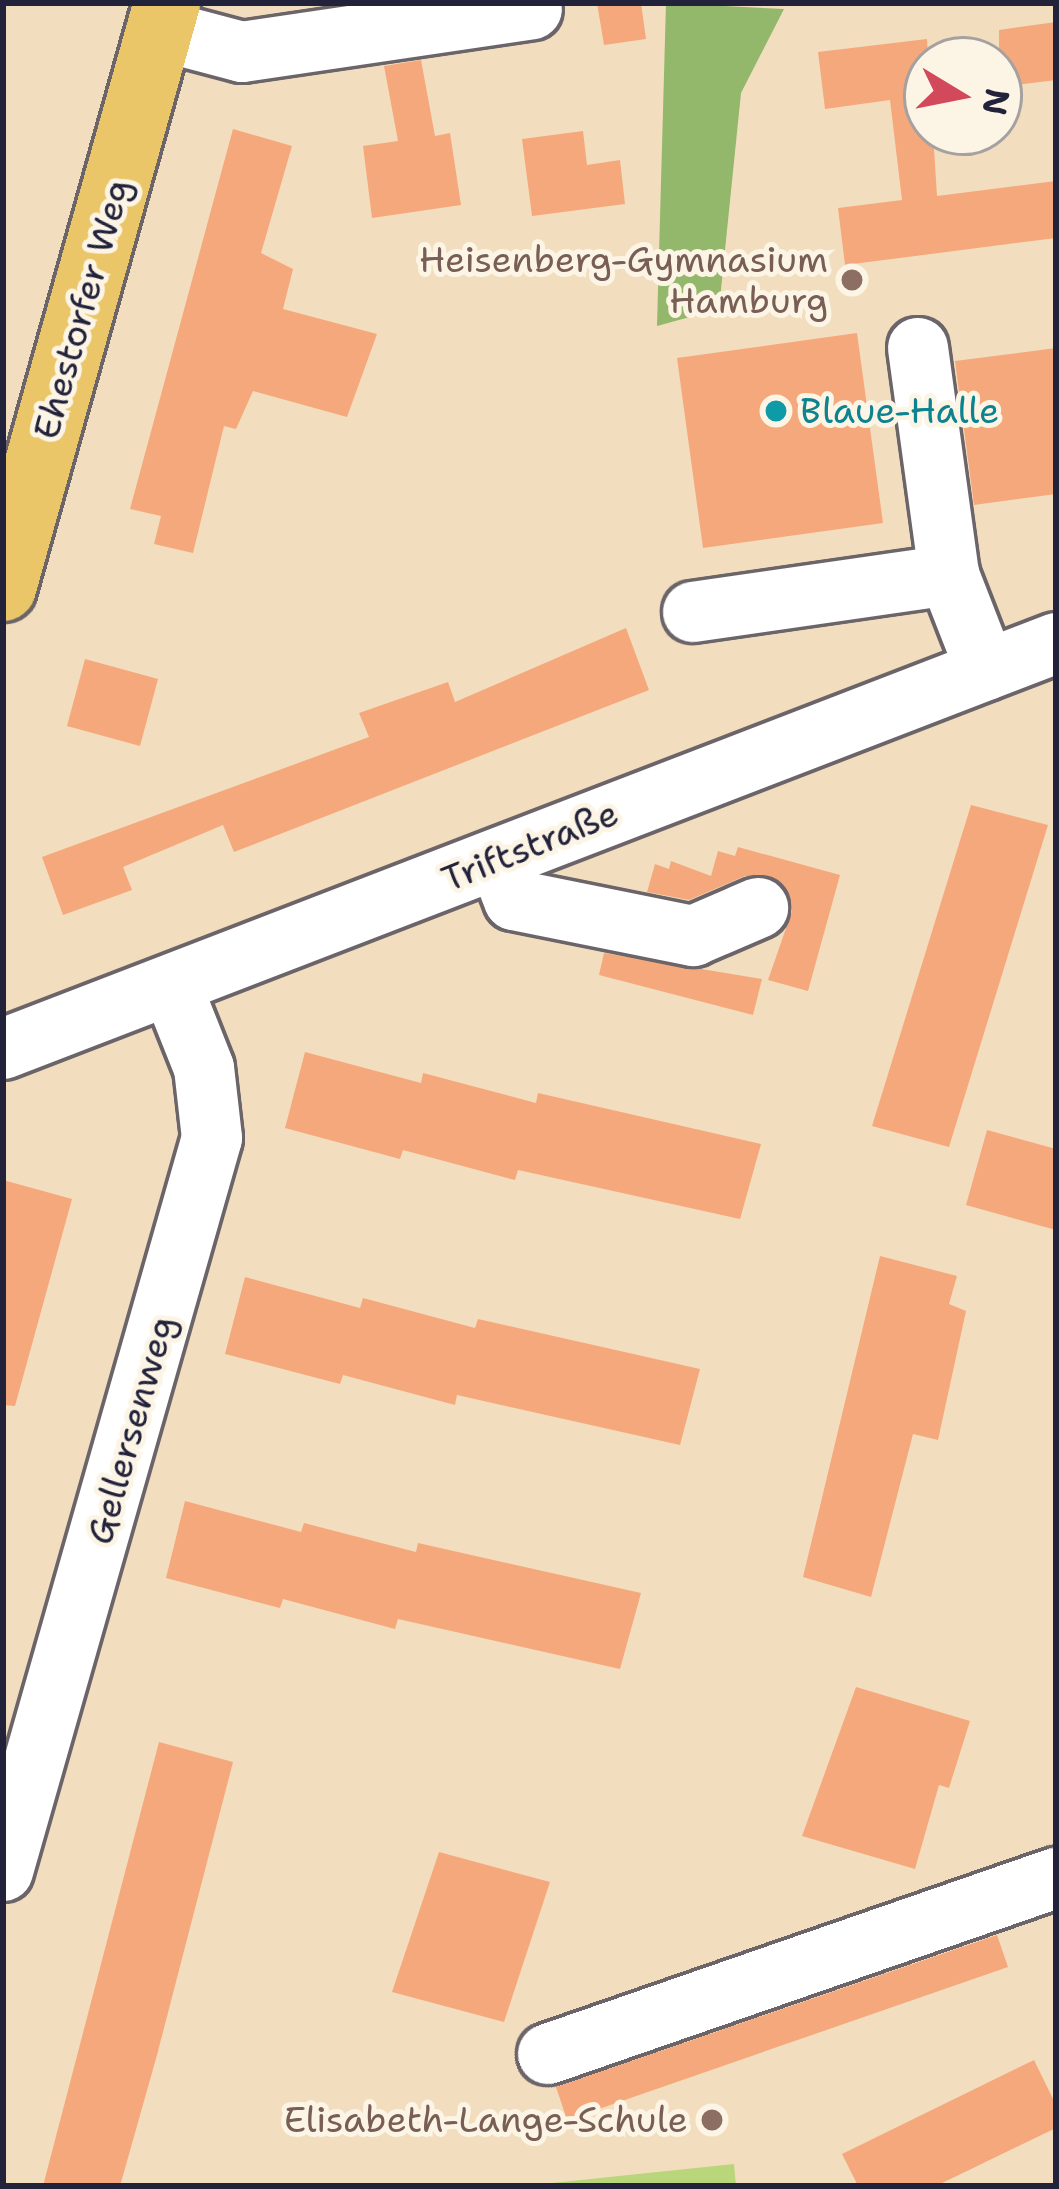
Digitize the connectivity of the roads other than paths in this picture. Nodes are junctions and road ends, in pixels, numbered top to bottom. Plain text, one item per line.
1 (532, 9) dead end
2 (163, 17) edge
3 (918, 348) dead end
4 (15, 501) edge
5 (949, 575) junction
6 (4, 580) edge
7 (693, 611) dead end
8 (1056, 643) edge
9 (986, 670) junction
10 (498, 859) junction
11 (758, 908) dead end
12 (172, 990) junction
13 (3, 1049) edge
14 (3, 1871) edge
15 (1056, 1878) edge
16 (548, 2054) dead end

1 - 2 street, Ehestorfer Weg
2 - 4 main road, Ehestorfer Weg
3 - 5 street
4 - 6 main road, Ehestorfer Weg
5 - 7 street
5 - 9 street
8 - 9 street, Triftstraße
9 - 10 street, Triftstraße
10 - 11 street
10 - 12 street, Triftstraße
12 - 13 street, Triftstraße
12 - 14 street, Gellersenweg
15 - 16 street

